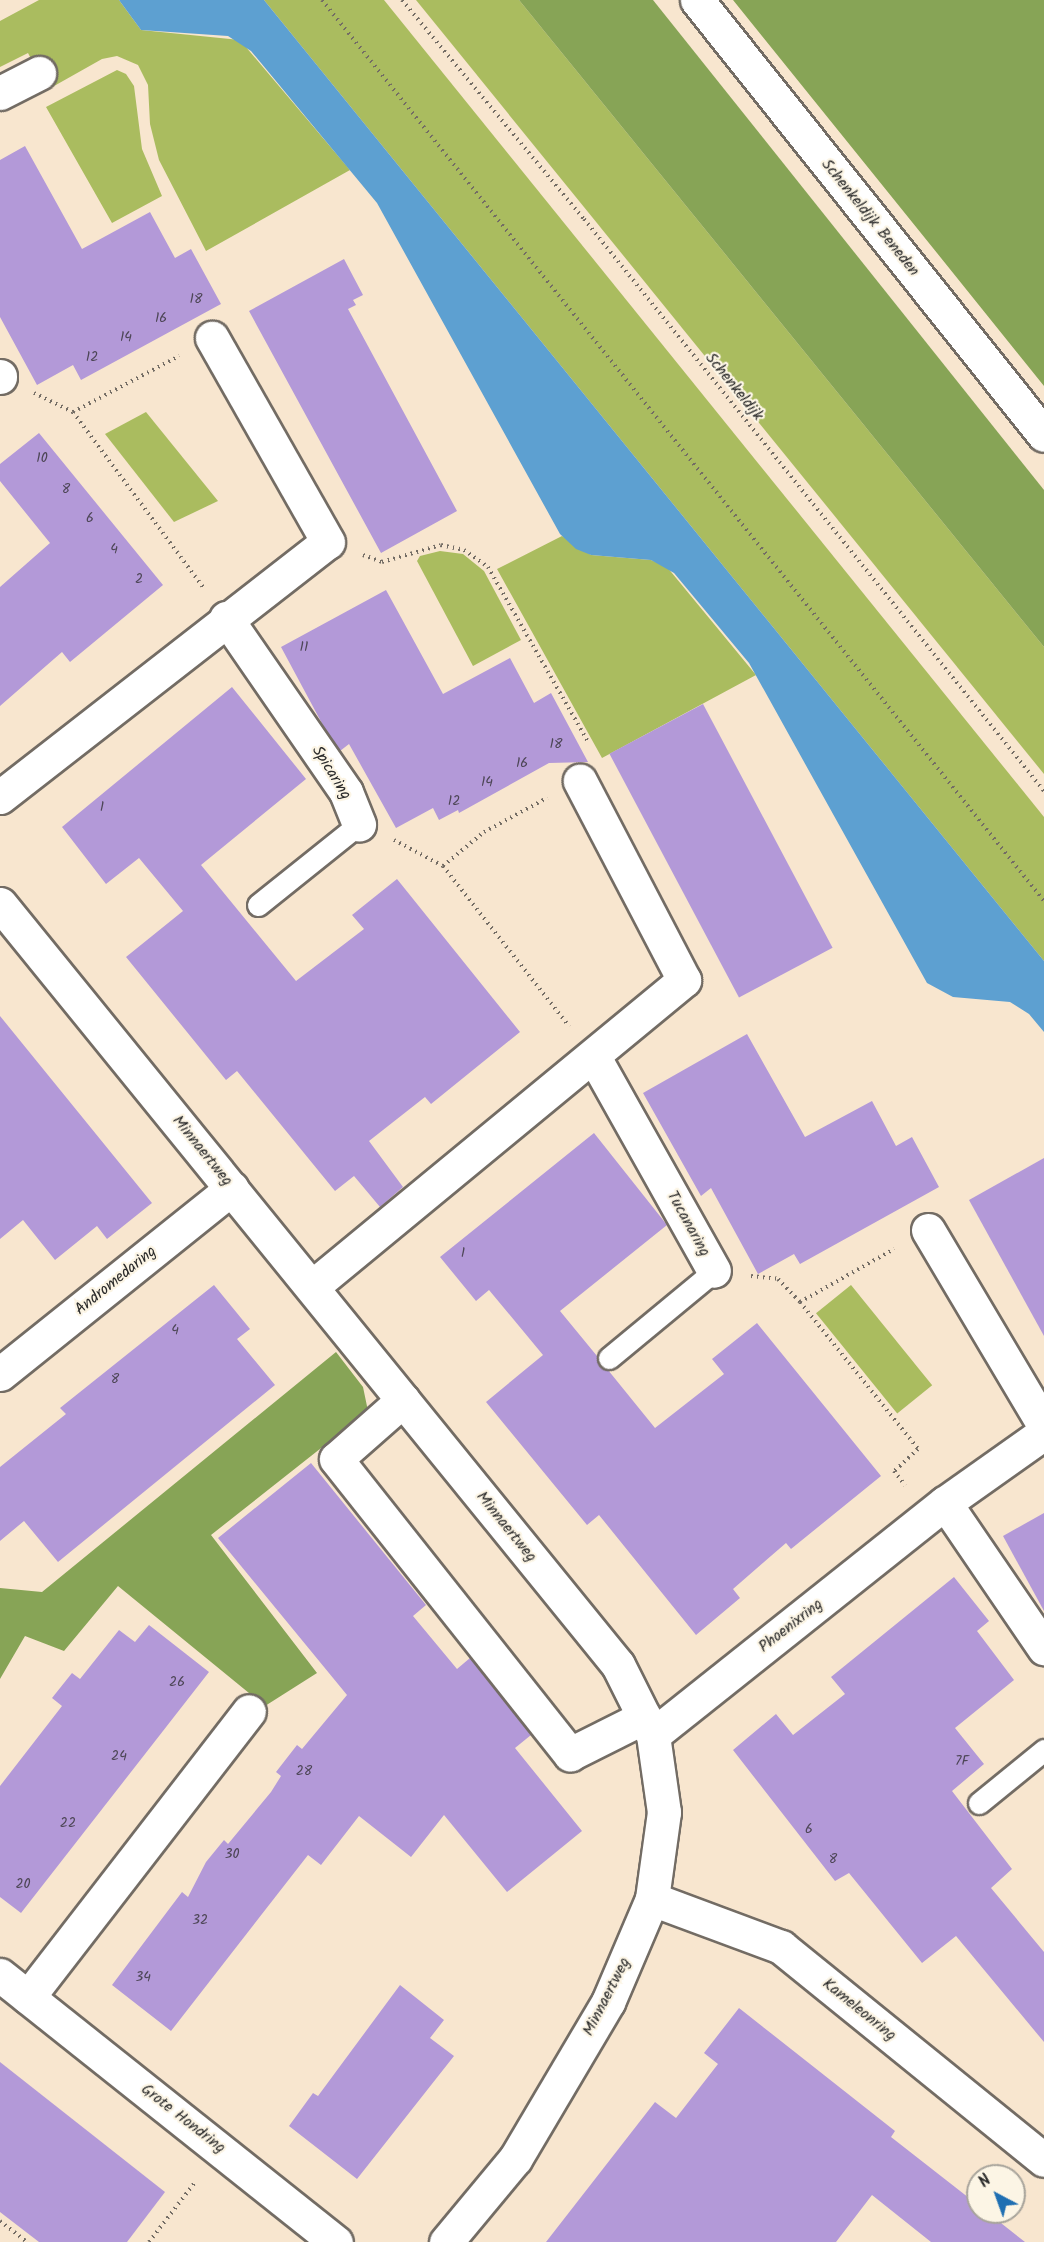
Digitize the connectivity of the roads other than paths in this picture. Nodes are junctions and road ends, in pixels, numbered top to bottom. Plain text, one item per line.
1 (697, 0) edge
2 (39, 73) dead end
3 (0, 93) edge
4 (212, 338) road end
5 (1044, 435) edge
6 (226, 618) junction
7 (580, 781) road end
8 (0, 797) edge
9 (359, 824) joint
10 (0, 904) edge
11 (258, 905) dead end
12 (594, 1057) junction
13 (232, 1188) junction
14 (928, 1230) road end
15 (714, 1271) joint
16 (313, 1286) junction
17 (609, 1358) dead end
18 (0, 1374) edge
19 (403, 1400) junction
20 (1044, 1425) edge
21 (1044, 1433) edge
22 (937, 1510) junction
23 (1044, 1648) edge
24 (249, 1711) dead end
25 (649, 1726) junction
26 (1044, 1750) edge
27 (979, 1803) dead end
28 (652, 1899) junction
29 (0, 1975) edge
30 (28, 1997) junction
31 (1044, 2160) edge
32 (336, 2242) edge
33 (446, 2242) edge

1 - 5 street, Schenkeldijk Beneden
2 - 3 street
4 - 6 street
6 - 8 street
6 - 9 street, Spicaring
7 - 12 street
9 - 11 lane
10 - 13 street, Minnaertweg
12 - 15 street, Tucanaring
12 - 16 street
13 - 16 street, Minnaertweg
13 - 18 street, Andromedaring
14 - 20 street
15 - 17 lane, Tucanaring
16 - 19 street, Minnaertweg
19 - 25 street, Minnaertweg
19 - 25 street
21 - 22 street, Phoenixring
22 - 23 street
22 - 25 street, Phoenixring
24 - 30 street
25 - 28 street, Minnaertweg
26 - 27 lane
28 - 31 street, Kameleonring
28 - 33 street, Minnaertweg
29 - 30 street, Grote Hondring
30 - 32 street, Grote Hondring

